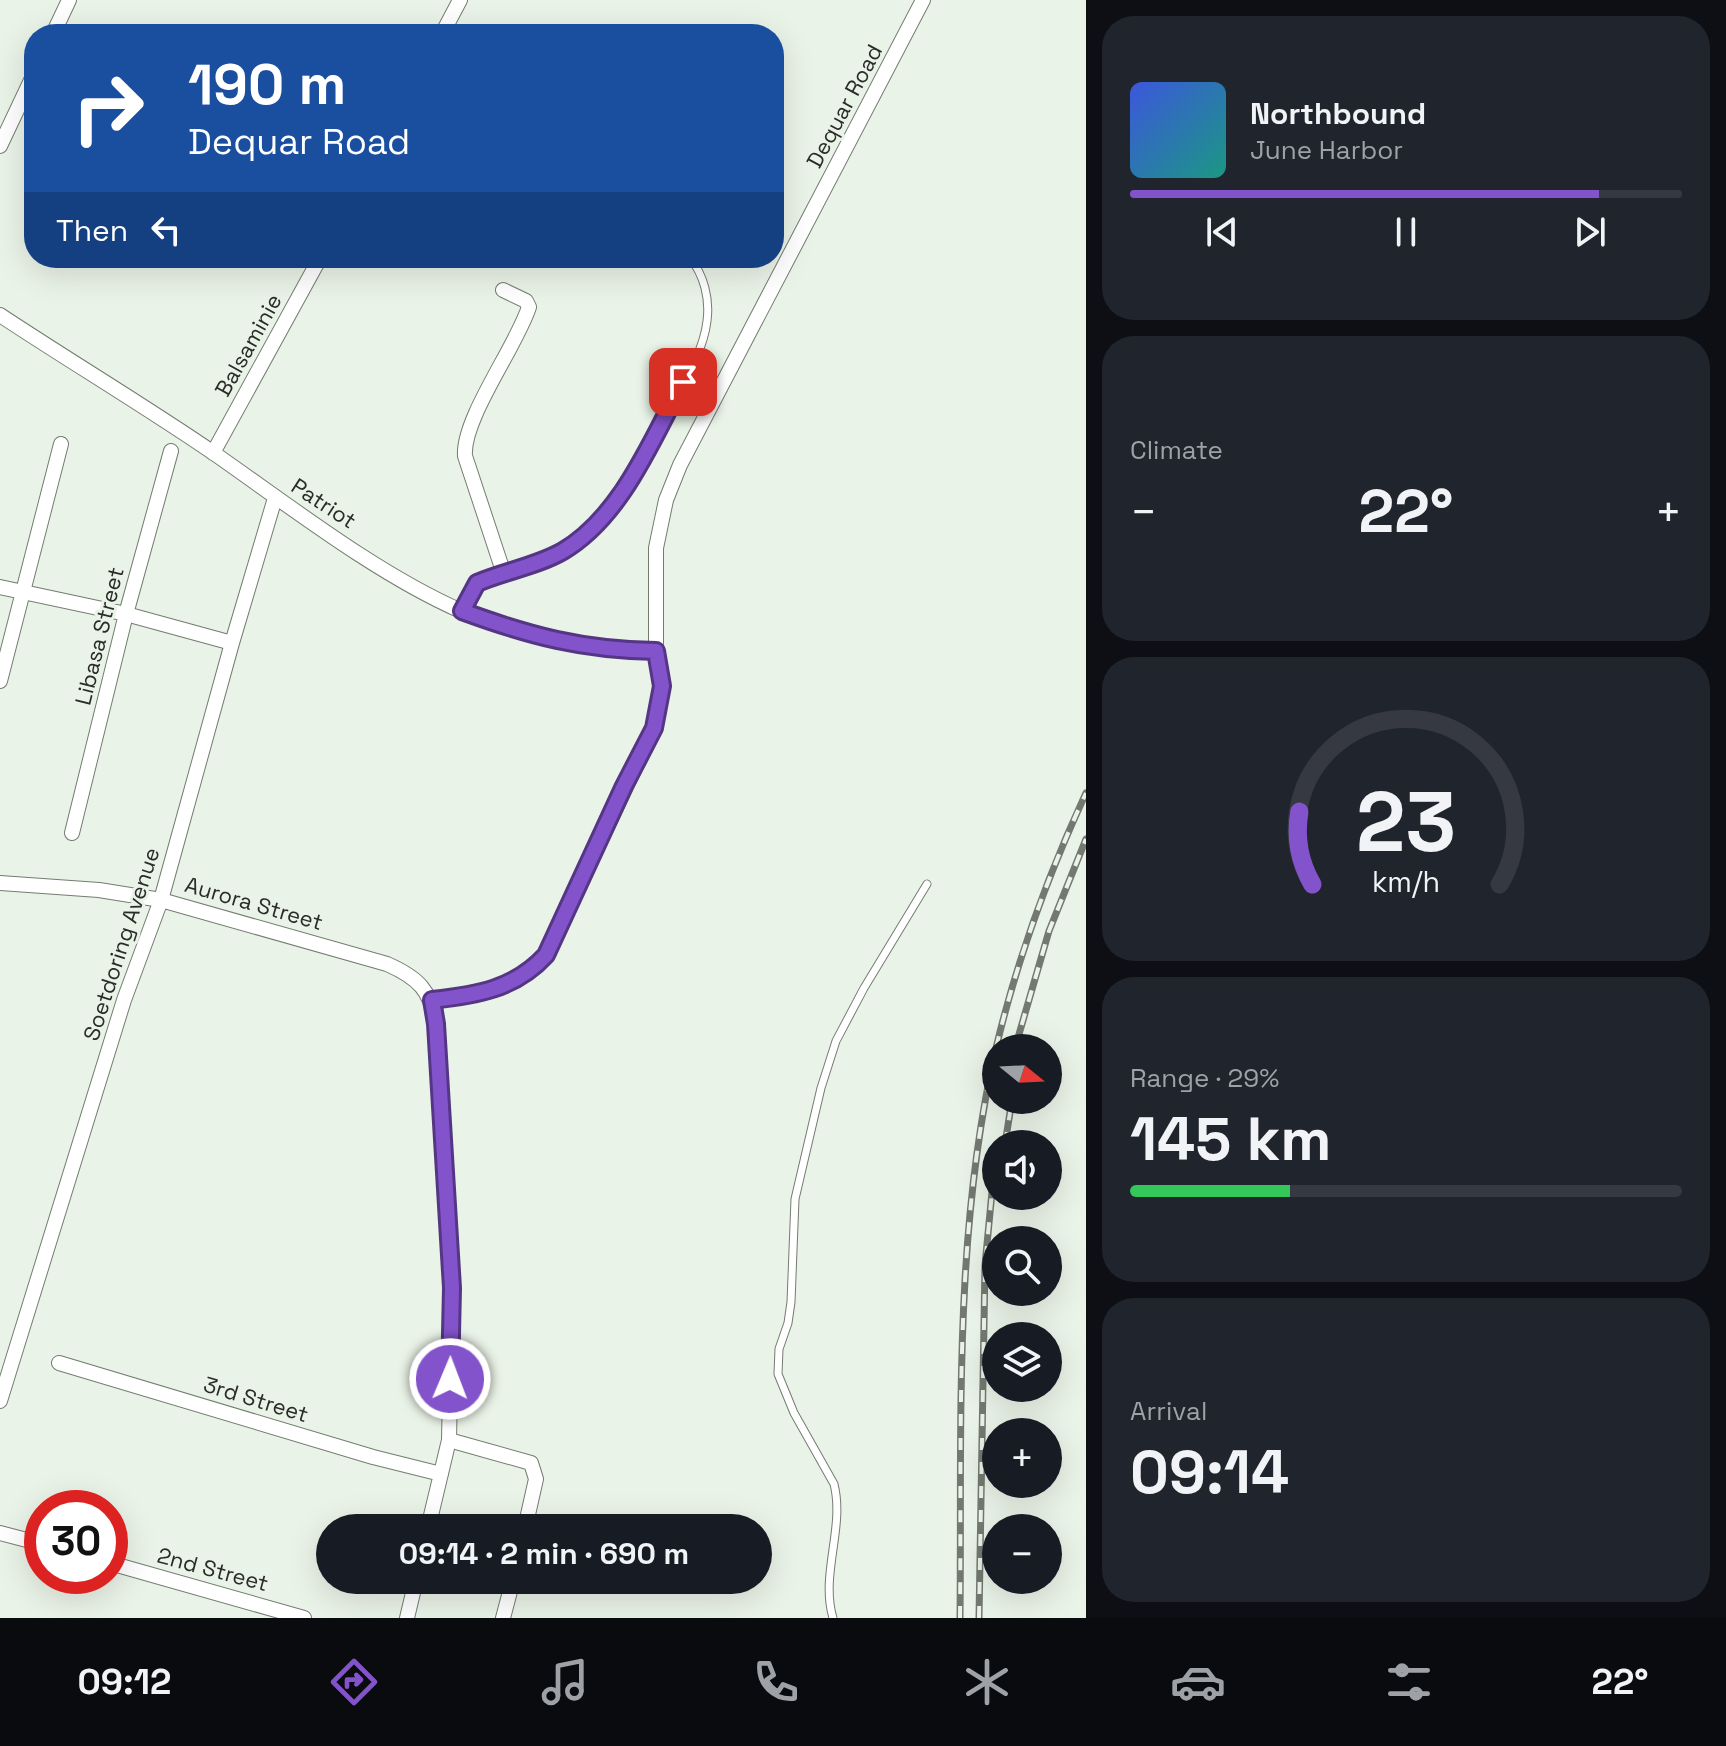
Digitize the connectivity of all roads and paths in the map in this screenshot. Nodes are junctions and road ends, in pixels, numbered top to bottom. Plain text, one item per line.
1 (69, 0) edge
2 (460, 0) edge
3 (923, 0) edge
4 (58, 24) edge
5 (447, 24) edge
6 (24, 95) edge
7 (0, 146) edge
8 (784, 263) edge
9 (315, 268) edge
10 (697, 268) edge
11 (781, 268) edge
12 (503, 290) dead end
13 (0, 315) edge
14 (61, 444) dead end
15 (171, 451) dead end
16 (213, 453) junction
17 (275, 498) junction
18 (503, 571) junction
19 (0, 587) edge
20 (22, 592) junction
21 (462, 611) junction
22 (126, 614) junction
23 (232, 643) junction
24 (656, 651) junction
25 (0, 681) edge
26 (72, 833) dead end
27 (0, 883) edge
28 (927, 884) dead end
29 (161, 900) junction
30 (432, 1000) junction
31 (59, 1363) dead end
32 (0, 1401) edge
33 (449, 1440) junction
34 (441, 1474) junction
35 (431, 1514) edge
36 (528, 1514) edge
37 (0, 1533) edge
38 (24, 1539) edge
39 (128, 1568) edge
40 (413, 1594) edge
41 (509, 1594) edge
42 (304, 1618) edge
43 (407, 1618) edge
44 (503, 1618) edge
45 (833, 1618) edge

1 - 4 street
2 - 5 street
3 - 8 street, Dequar Road
6 - 7 street
9 - 16 street, Balsaminie
10 - 18 lane
11 - 24 street, Dequar Road
12 - 18 street
13 - 16 street, Patriot
14 - 20 street
15 - 22 street, Libasa Street
16 - 17 street, Patriot
17 - 21 street, Patriot
17 - 23 street, Soetdoring Avenue
18 - 21 lane
19 - 20 street
20 - 22 street
20 - 25 street
21 - 24 street, Patriot
22 - 23 street
22 - 26 street, Libasa Street
23 - 29 street, Soetdoring Avenue
24 - 30 street, Dequar Road
27 - 29 street, Aurora Street
28 - 45 lane
29 - 30 street, Aurora Street
29 - 32 street, Soetdoring Avenue
30 - 33 street
31 - 34 street, 3rd Street
33 - 34 street
33 - 36 street
34 - 35 street
37 - 38 street
39 - 42 street, 2nd Street
40 - 43 street
41 - 44 street

